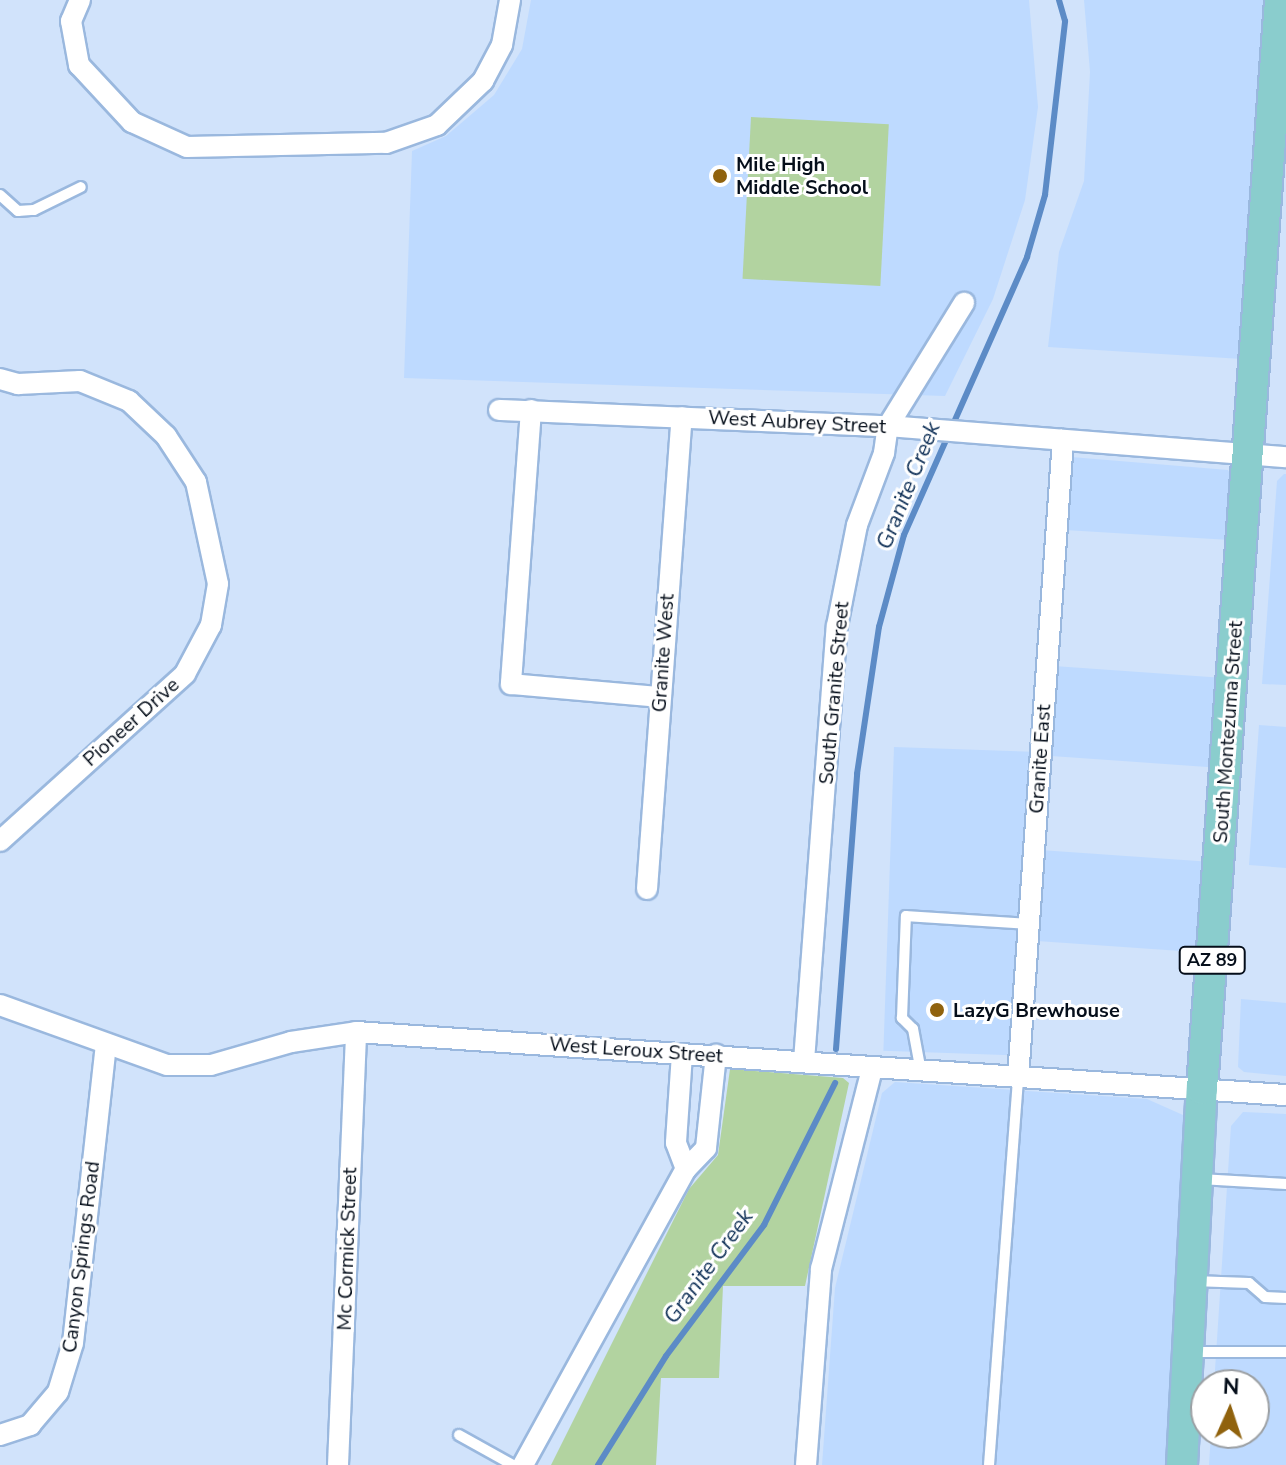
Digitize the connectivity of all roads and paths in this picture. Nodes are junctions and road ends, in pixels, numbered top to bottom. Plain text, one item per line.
1 (80, 0) edge
2 (510, 0) edge
3 (1281, 18) edge
4 (81, 187) dead end
5 (0, 195) edge
6 (964, 303) dead end
7 (0, 379) edge
8 (499, 410) dead end
9 (531, 410) junction
10 (682, 417) junction
11 (888, 426) junction
12 (1063, 440) junction
13 (1248, 455) junction
14 (1286, 457) edge
15 (659, 697) junction
16 (0, 841) edge
17 (647, 889) dead end
18 (1029, 924) junction
19 (0, 1005) edge
20 (356, 1032) junction
21 (106, 1046) junction
22 (682, 1054) junction
23 (716, 1055) junction
24 (804, 1061) junction
25 (872, 1069) junction
26 (921, 1072) junction
27 (1018, 1078) junction
28 (1202, 1089) junction
29 (1286, 1095) edge
30 (686, 1169) junction
31 (1198, 1179) junction
32 (1286, 1184) edge
33 (1192, 1281) junction
34 (1286, 1298) edge
35 (1188, 1352) junction
36 (1286, 1352) edge
37 (0, 1435) edge
38 (459, 1435) dead end
39 (338, 1465) edge
40 (513, 1465) edge
41 (523, 1465) edge
42 (806, 1465) edge
43 (989, 1465) edge
44 (1182, 1465) edge

1 - 2 street
3 - 13 main road, South Montezuma Street / AZ 89
4 - 5 lane
6 - 11 street, South Granite Street
7 - 16 street, Pioneer Drive
8 - 9 street, West Aubrey Street
9 - 10 street, West Aubrey Street
9 - 15 street
10 - 11 street, West Aubrey Street
10 - 15 street, Granite West
11 - 12 street, West Aubrey Street
11 - 24 street, South Granite Street
12 - 13 street, West Aubrey Street
12 - 18 street, Granite East
13 - 14 street, West Aubrey Street
13 - 28 main road, South Montezuma Street / AZ 89
15 - 17 street, Granite West
18 - 26 lane
18 - 27 street, Granite East
19 - 21 street, West Leroux Street
20 - 21 street, West Leroux Street
20 - 22 street, West Leroux Street
20 - 39 street, Mc Cormick Street
21 - 37 street, Canyon Springs Road
22 - 23 street, West Leroux Street
22 - 30 street
23 - 24 street, West Leroux Street
23 - 30 street
24 - 25 street, West Leroux Street
25 - 26 street, West Leroux Street
25 - 42 street
26 - 27 street, West Leroux Street
27 - 28 street, West Leroux Street
27 - 43 lane
28 - 29 street, West Leroux Street
28 - 31 main road, South Montezuma Street / AZ 89
30 - 41 street
31 - 32 lane
31 - 33 main road, South Montezuma Street / AZ 89
33 - 34 lane
33 - 35 main road, South Montezuma Street / AZ 89
35 - 36 lane
35 - 44 main road, South Montezuma Street / AZ 89
38 - 40 lane

